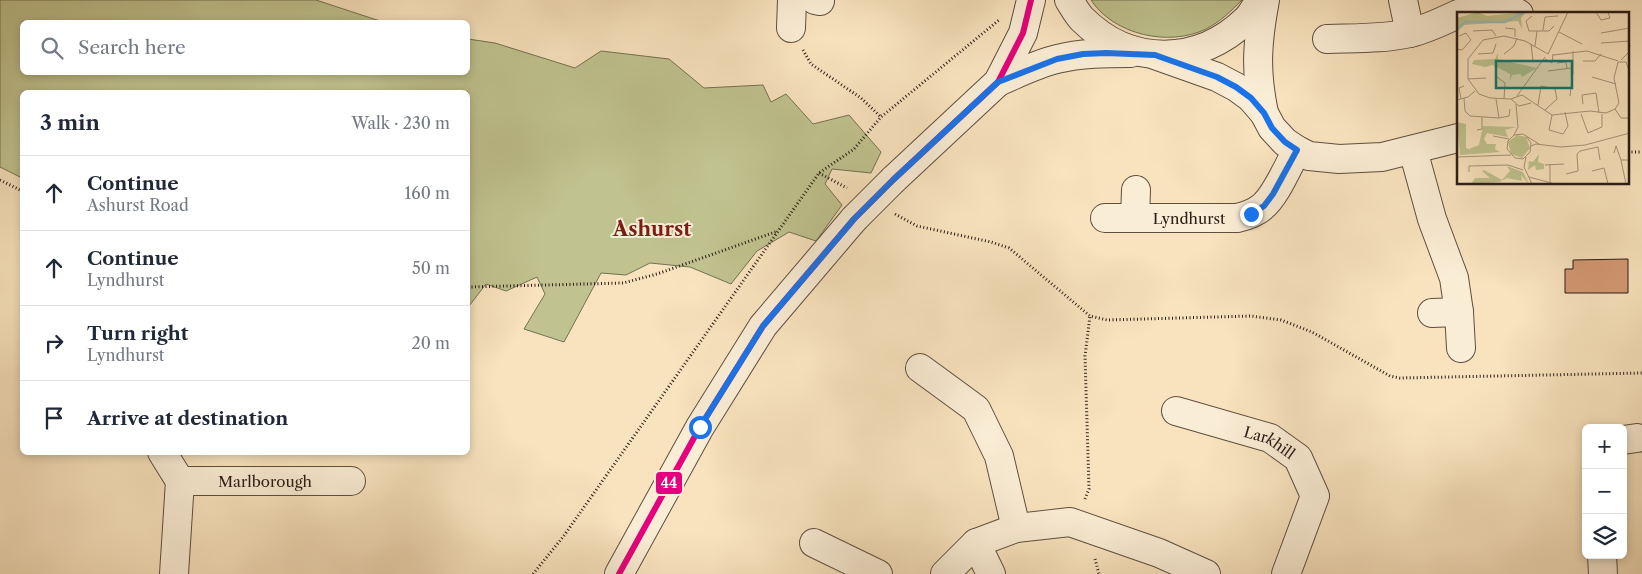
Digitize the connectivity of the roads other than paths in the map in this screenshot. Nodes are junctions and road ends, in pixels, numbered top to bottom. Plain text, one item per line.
1 (792, 0) edge
2 (1070, 0) edge
3 (1260, 0) edge
4 (1265, 0) edge
5 (1403, 0) edge
6 (1030, 5) edge
7 (1521, 9) edge
8 (1463, 12) edge
9 (1457, 15) edge
10 (791, 28) road end
11 (1410, 33) junction
12 (1327, 39) dead end
13 (1149, 54) junction
14 (998, 82) junction
15 (1264, 113) junction
16 (1457, 138) edge
17 (1297, 150) junction
18 (1413, 150) junction
19 (1136, 190) dead end
20 (1105, 218) dead end
21 (1135, 218) junction
22 (1459, 312) junction
23 (1432, 313) dead end
24 (1461, 348) dead end
25 (920, 368) dead end
26 (1176, 411) dead end
27 (164, 455) edge
28 (180, 481) junction
29 (351, 481) dead end
30 (1016, 528) junction
31 (814, 543) dead end
32 (976, 543) junction
33 (1602, 559) edge
34 (619, 572) edge
35 (174, 574) edge
36 (878, 574) edge
37 (945, 574) edge
38 (991, 574) edge
39 (1206, 574) edge
40 (1286, 574) edge
41 (1603, 574) edge

1 - 10 street
2 - 13 street
3 - 13 street
4 - 15 street
5 - 11 street
6 - 14 street
7 - 8 street
9 - 11 street
11 - 12 street
13 - 14 street
13 - 15 street
14 - 34 street, bridge
15 - 17 street
16 - 18 street
17 - 18 street
17 - 21 street, Lyndhurst
18 - 22 street
19 - 21 street, Lyndhurst
20 - 21 street, Lyndhurst
22 - 23 street
22 - 24 street
25 - 30 street
26 - 40 street, Larkhill
27 - 28 street
28 - 29 street, Marlborough
28 - 35 street
30 - 32 street
30 - 39 street
31 - 36 street
32 - 37 street
32 - 38 street
33 - 41 street

